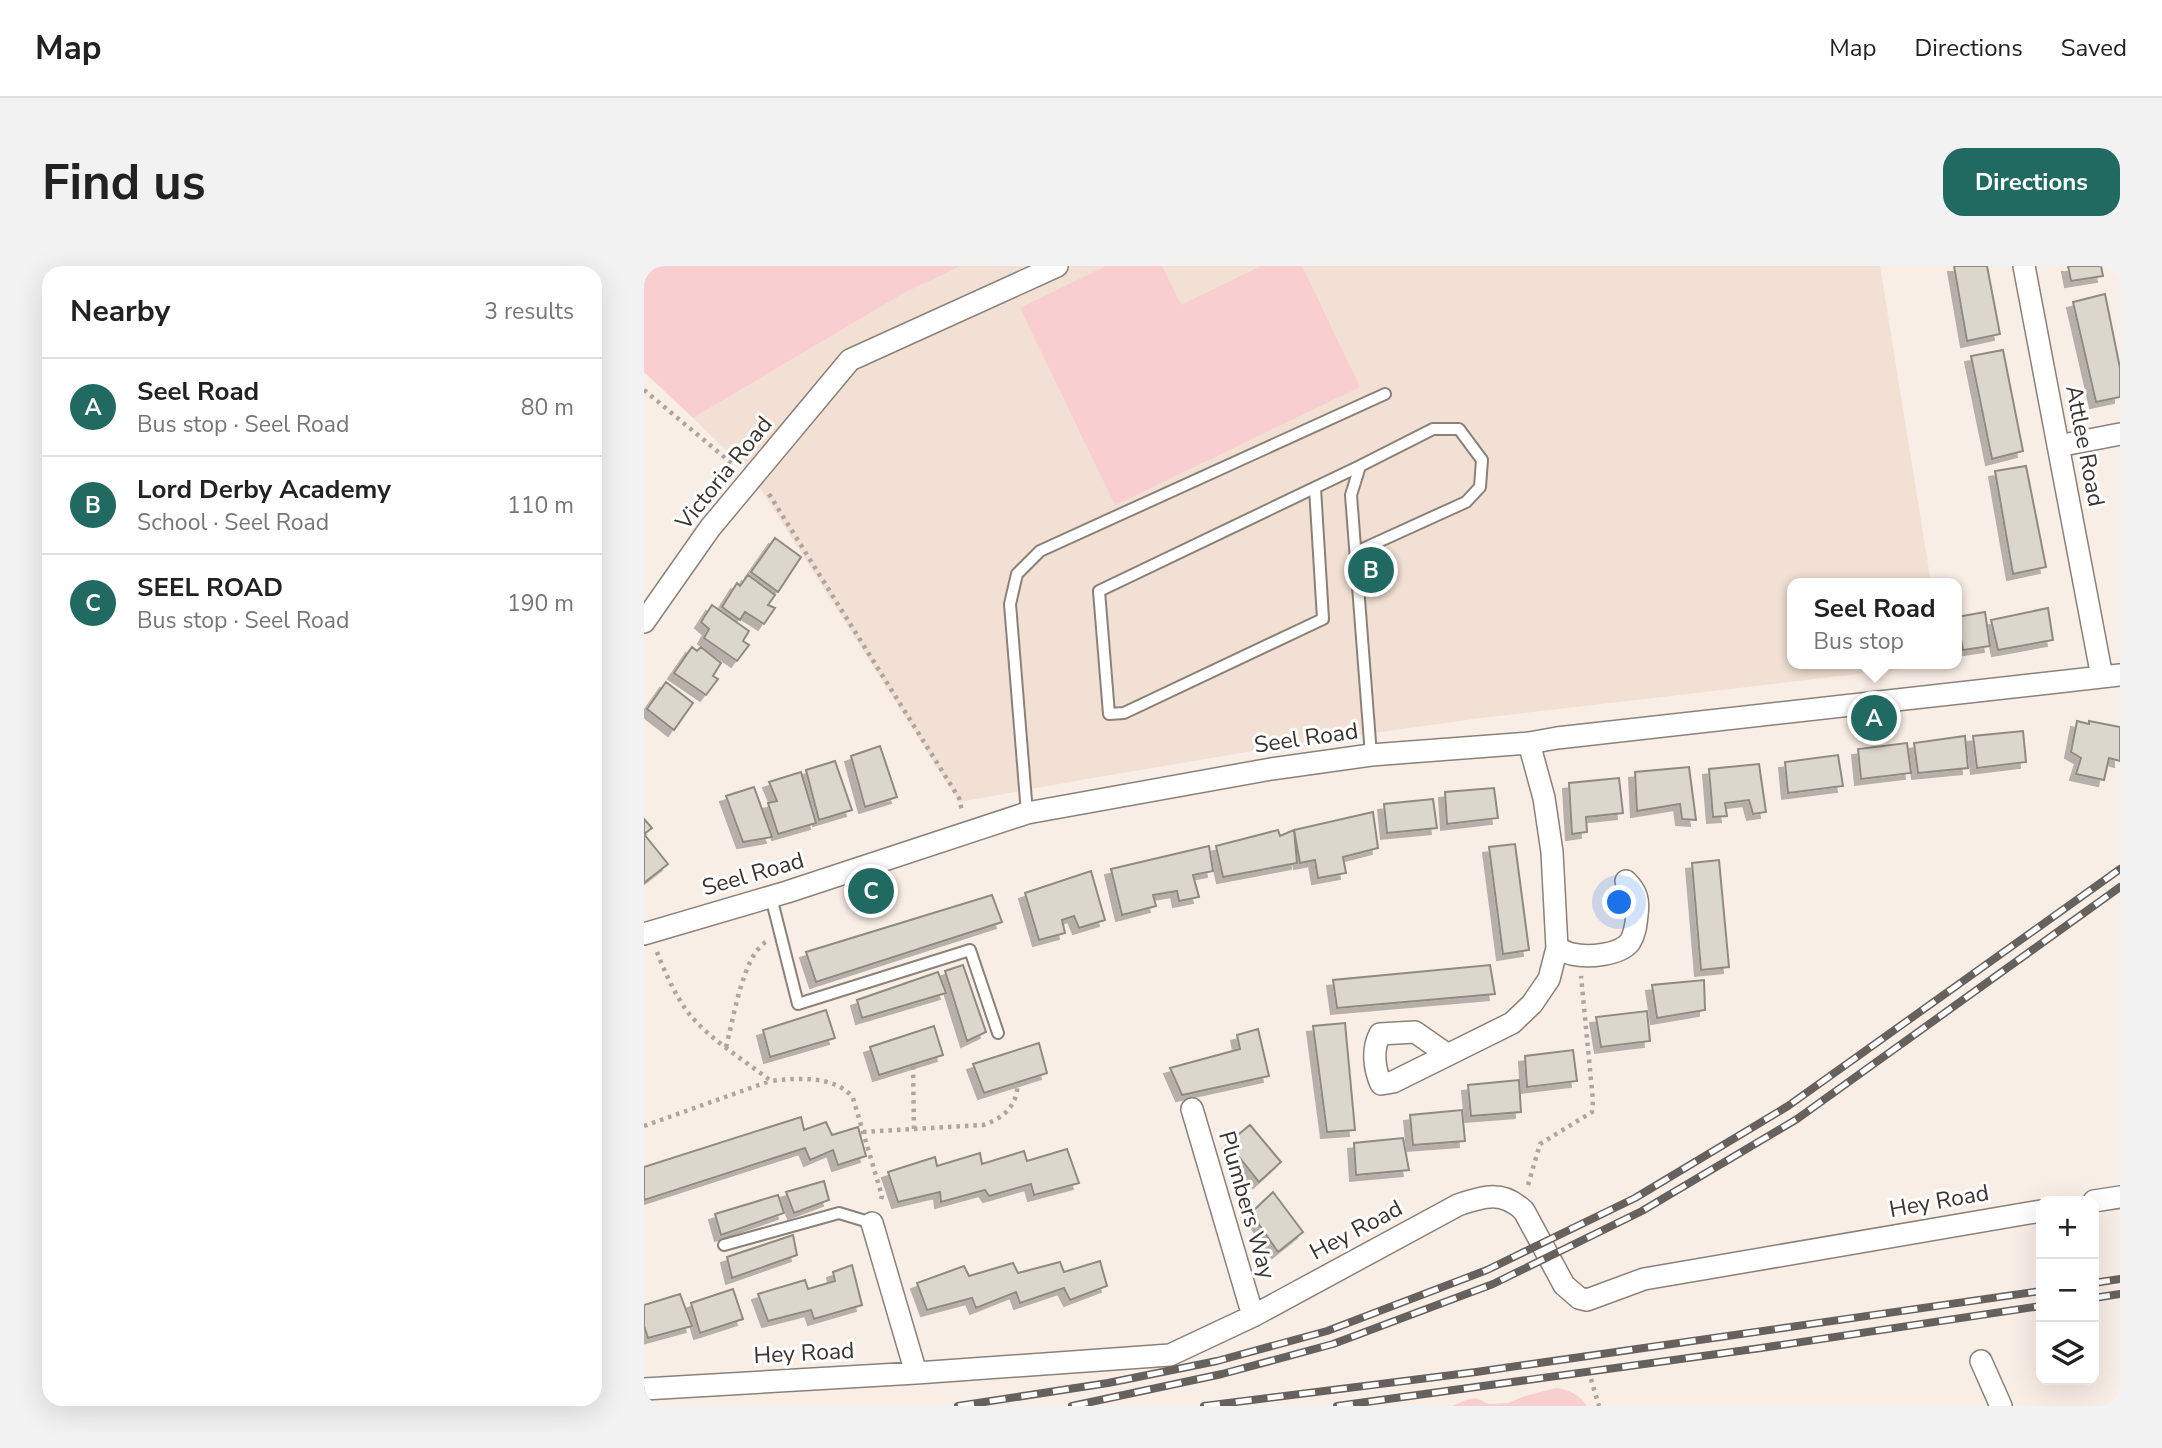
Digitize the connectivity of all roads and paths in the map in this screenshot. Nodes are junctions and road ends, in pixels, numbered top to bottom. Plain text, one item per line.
1 (1057, 266) edge
2 (2024, 266) edge
3 (644, 390) edge
4 (1385, 394) dead end
5 (2120, 434) edge
6 (2058, 446) junction
7 (1360, 466) junction
8 (750, 479) junction
9 (1315, 488) junction
10 (1356, 552) junction
11 (644, 622) edge
12 (2111, 676) edge
13 (1528, 743) junction
14 (1371, 755) junction
15 (1027, 813) junction
16 (968, 832) junction
17 (1626, 881) dead end
18 (771, 897) junction
19 (647, 933) edge
20 (780, 934) junction
21 (1557, 948) junction
22 (1579, 955) junction
23 (998, 1033) dead end
24 (726, 1047) junction
25 (1448, 1055) junction
26 (913, 1065) dead end
27 (771, 1081) junction
28 (1017, 1083) dead end
29 (1192, 1109) dead end
30 (644, 1126) edge
31 (914, 1129) junction
32 (863, 1132) junction
33 (2120, 1197) edge
34 (2099, 1201) edge
35 (1516, 1203) junction
36 (2036, 1211) edge
37 (872, 1223) junction
38 (724, 1245) dead end
39 (1252, 1316) junction
40 (1981, 1362) dead end
41 (916, 1373) junction
42 (1591, 1379) dead end
43 (644, 1389) edge
44 (1599, 1406) edge
45 (2001, 1406) edge

1 - 8 street, Victoria Road
2 - 6 street, Attlee Road
3 - 8 path
4 - 15 lane
5 - 6 street
6 - 12 street, Attlee Road
7 - 9 lane
7 - 10 lane
7 - 10 lane
8 - 11 street, Victoria Road
8 - 16 path
9 - 9 lane
10 - 14 lane
12 - 13 street, Seel Road
13 - 14 street, Seel Road
13 - 21 street
14 - 15 street, Seel Road
15 - 16 street, Seel Road
16 - 18 street, Seel Road
17 - 22 street
18 - 19 street, Seel Road
18 - 20 lane
19 - 24 path
20 - 23 lane
20 - 24 path
21 - 22 street
21 - 25 street
22 - 35 path
24 - 27 path
25 - 25 street
26 - 31 path
27 - 30 path
27 - 32 path
28 - 31 path
29 - 39 street, Plumbers Way
31 - 32 path
32 - 37 path
33 - 34 street
35 - 36 street, Hey Road
35 - 39 street, Hey Road
37 - 38 lane
37 - 41 street
39 - 41 street, Hey Road
40 - 45 street
41 - 43 street, Hey Road
42 - 44 path

